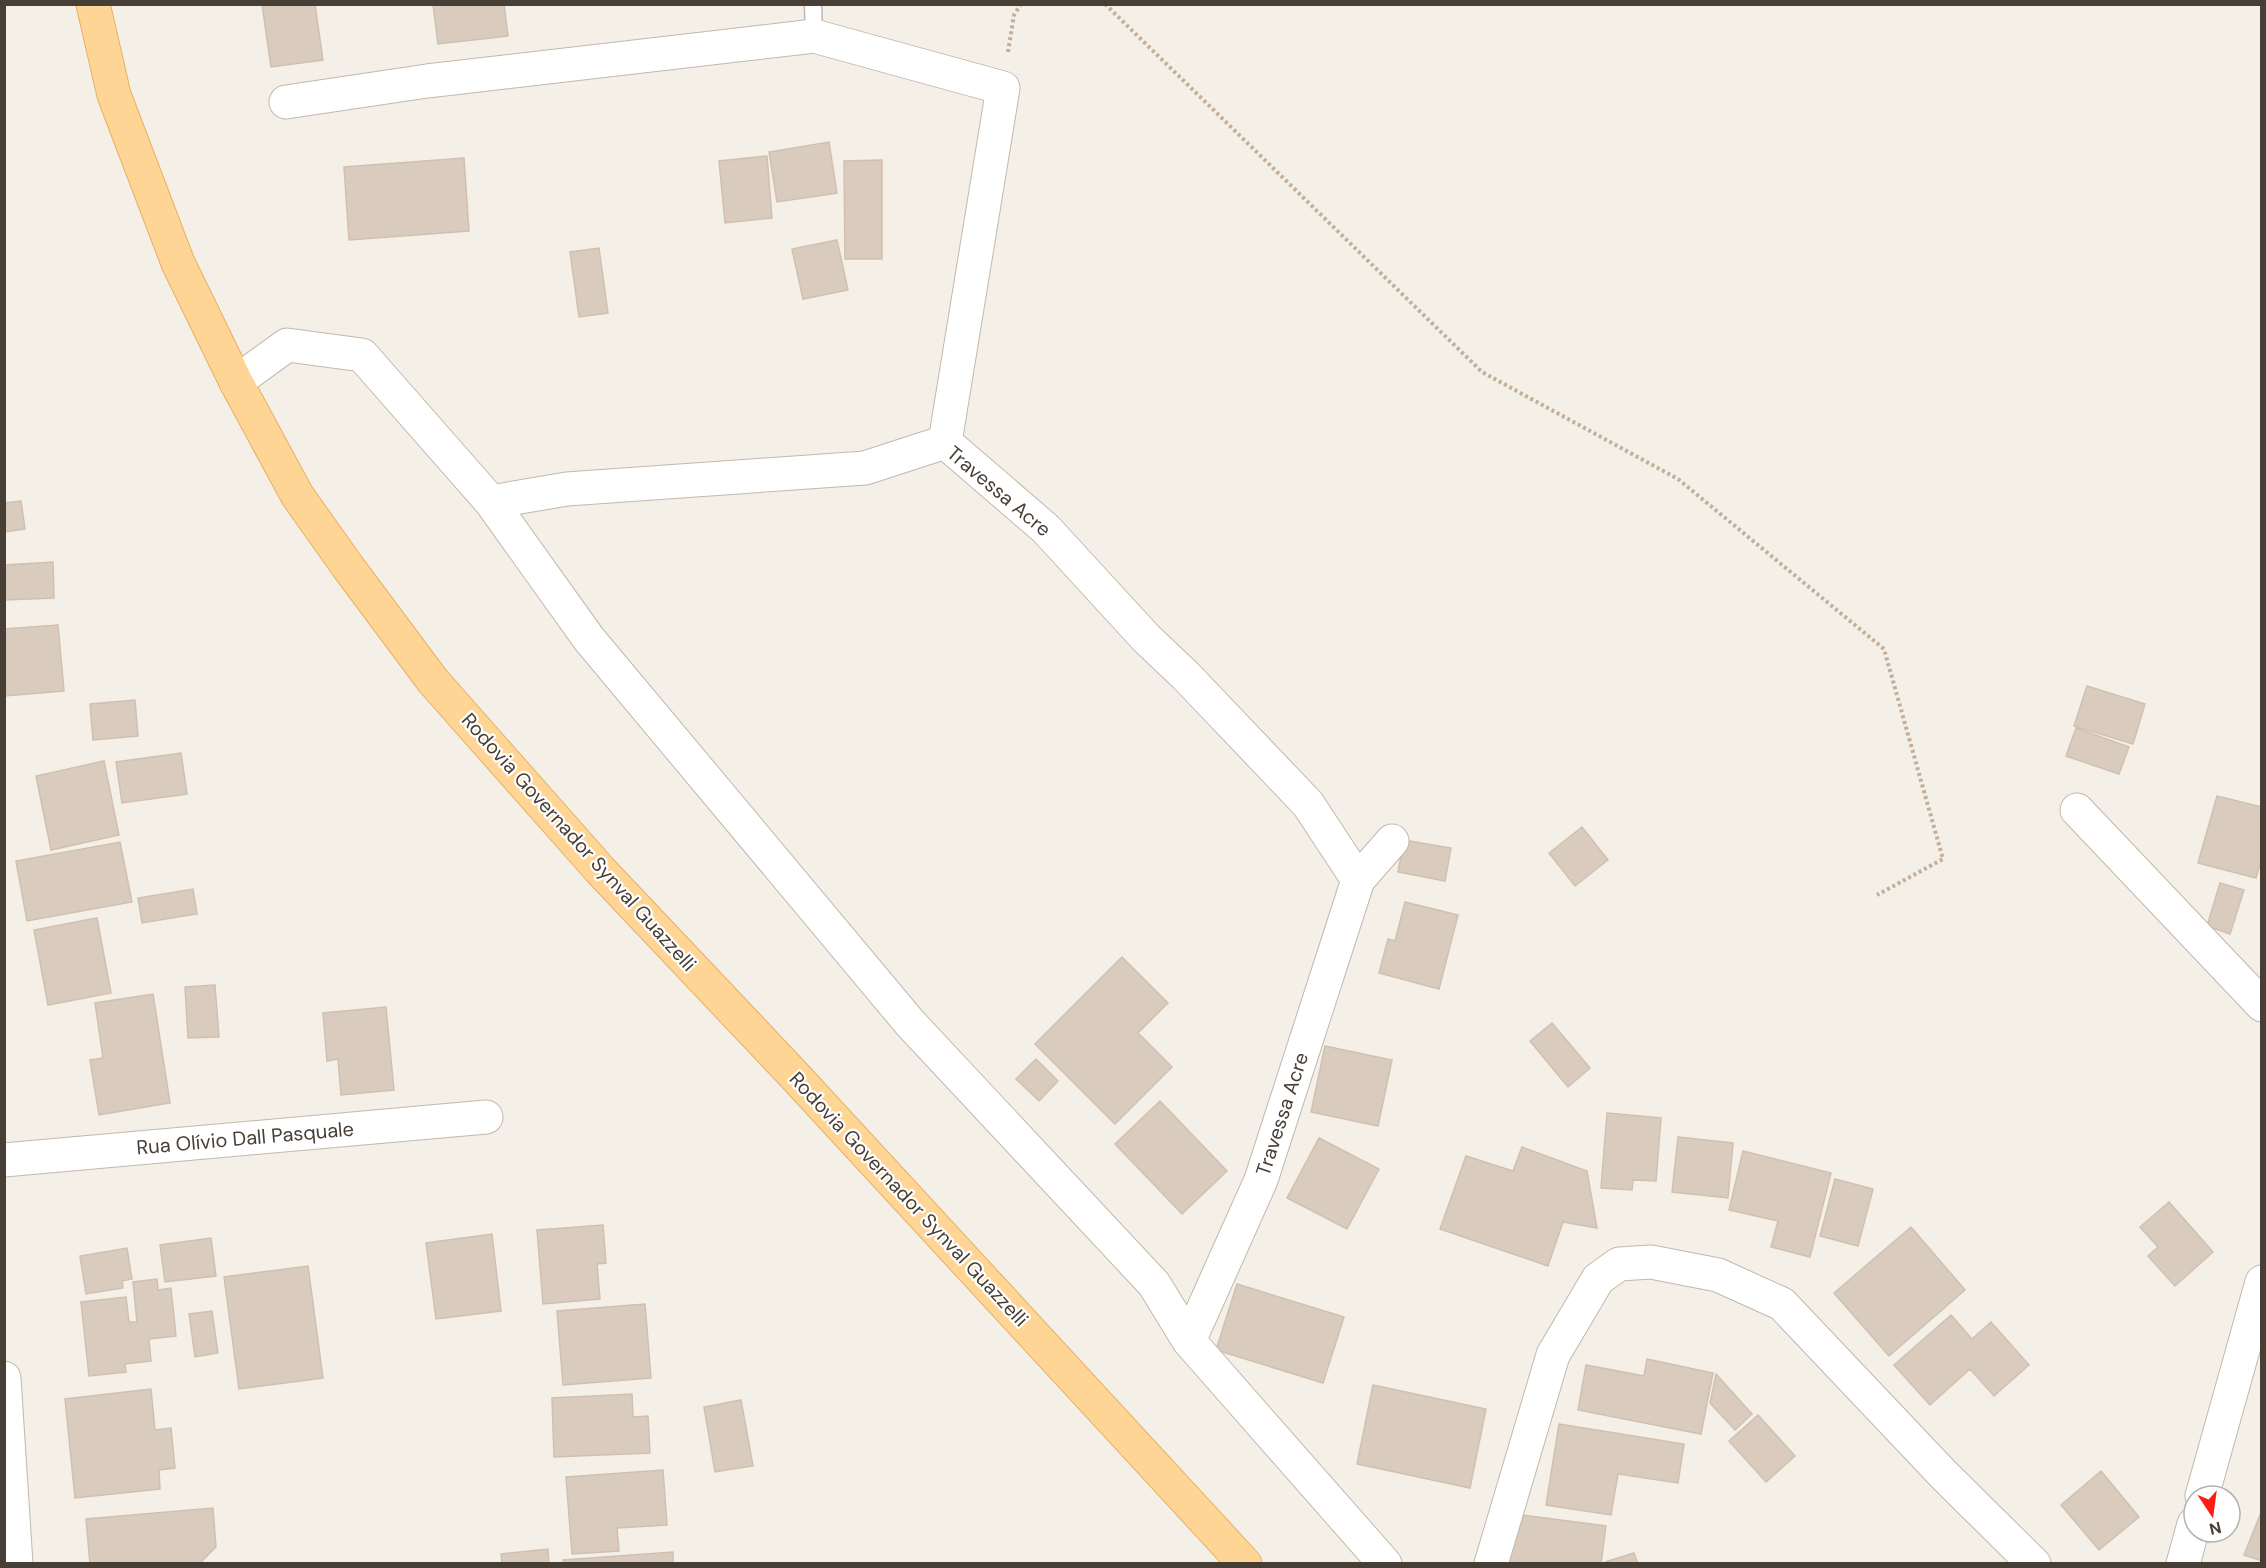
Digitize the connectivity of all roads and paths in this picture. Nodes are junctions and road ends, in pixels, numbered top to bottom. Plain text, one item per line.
1 (93, 4) edge
2 (1021, 4) edge
3 (1105, 4) edge
4 (814, 20) edge
5 (1003, 88) junction
6 (286, 102) dead end
7 (236, 382) junction
8 (945, 442) junction
9 (491, 502) junction
10 (2077, 810) dead end
11 (1392, 841) dead end
12 (1358, 880) junction
13 (1877, 895) dead end
14 (2262, 1005) edge
15 (486, 1117) dead end
16 (4, 1160) edge
17 (2262, 1282) edge
18 (1189, 1341) junction
19 (4, 1378) edge
20 (2205, 1484) edge
21 (2188, 1544) edge
22 (16, 1563) edge
23 (1245, 1563) edge
24 (1385, 1563) edge
25 (1491, 1563) edge
26 (2034, 1563) edge
27 (2183, 1563) edge

1 - 7 main road, Rodovia Governador Synval Guazzelli
2 - 5 path
3 - 13 path
4 - 5 street
4 - 6 street
5 - 8 street
7 - 9 street
7 - 23 main road, Rodovia Governador Synval Guazzelli
8 - 9 street, Travessa Acre
8 - 12 street, Travessa Acre
9 - 18 street
10 - 14 street
11 - 12 street, Travessa Acre
12 - 18 street, Travessa Acre
15 - 16 street, Rua Olívio Dall Pasquale
17 - 20 street
18 - 24 street
19 - 22 street
21 - 27 street
25 - 26 street

